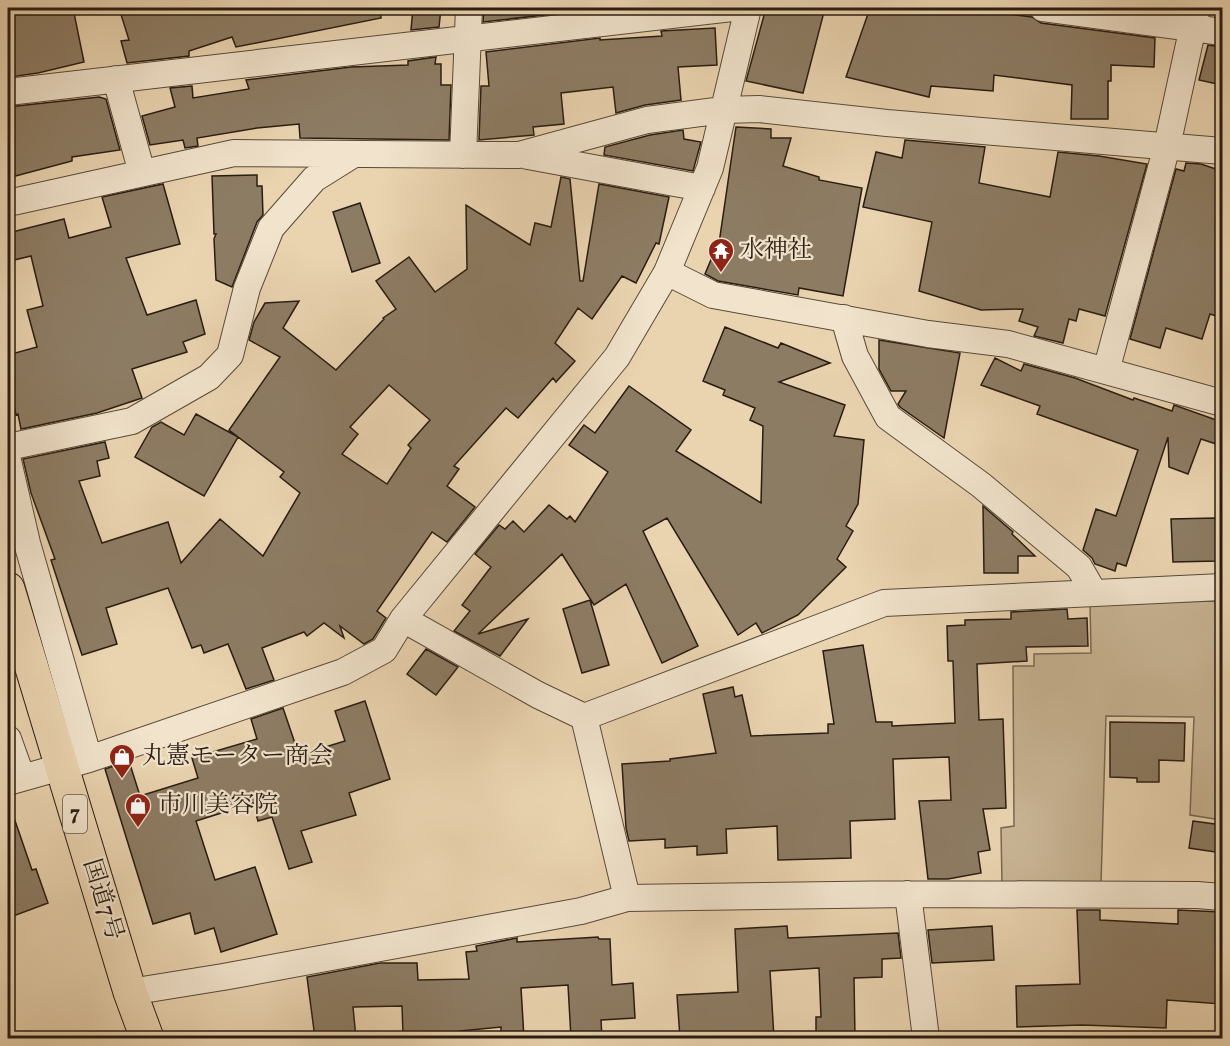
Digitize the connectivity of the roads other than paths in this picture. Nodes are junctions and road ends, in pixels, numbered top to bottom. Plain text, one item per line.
1 (469, 8) edge
2 (732, 8) edge
3 (748, 8) edge
4 (1043, 8) edge
5 (1195, 17) edge
6 (1222, 32) edge
7 (467, 38) junction
8 (116, 80) junction
9 (8, 92) edge
10 (723, 111) junction
11 (1167, 146) junction
12 (1222, 151) edge
13 (354, 154) junction
14 (464, 155) junction
15 (519, 155) junction
16 (142, 173) junction
17 (702, 188) junction
18 (8, 203) edge
19 (667, 272) junction
20 (844, 318) junction
21 (1106, 371) junction
22 (1222, 403) edge
23 (8, 447) edge
24 (8, 461) edge
25 (1222, 587) edge
26 (8, 589) edge
27 (1094, 593) junction
28 (403, 619) junction
29 (584, 717) junction
30 (8, 739) edge
31 (75, 763) junction
32 (15, 780) edge
33 (908, 894) junction
34 (1222, 897) edge
35 (627, 898) junction
36 (130, 992) junction
37 (147, 1038) edge
38 (926, 1038) edge

1 - 7 street
2 - 7 street
3 - 10 street
4 - 5 street
5 - 6 street
5 - 11 street
7 - 8 street
7 - 14 street
8 - 9 street
8 - 16 street
10 - 11 street
10 - 15 street
10 - 17 street
11 - 12 street
11 - 21 street
13 - 14 street
13 - 16 street
13 - 23 street
14 - 15 street
15 - 17 street
16 - 18 street
17 - 19 street
19 - 20 street
19 - 28 street
20 - 21 street
20 - 27 street
21 - 22 street
24 - 31 street
25 - 27 street
26 - 31 highway, 国道7号 / 7
27 - 29 street
28 - 29 street
28 - 31 street
29 - 35 street
30 - 32 street
31 - 32 street
31 - 36 highway, 国道7号 / 7
33 - 34 street
33 - 35 street
33 - 38 street
35 - 36 street
36 - 37 highway, 国道7号 / 7

